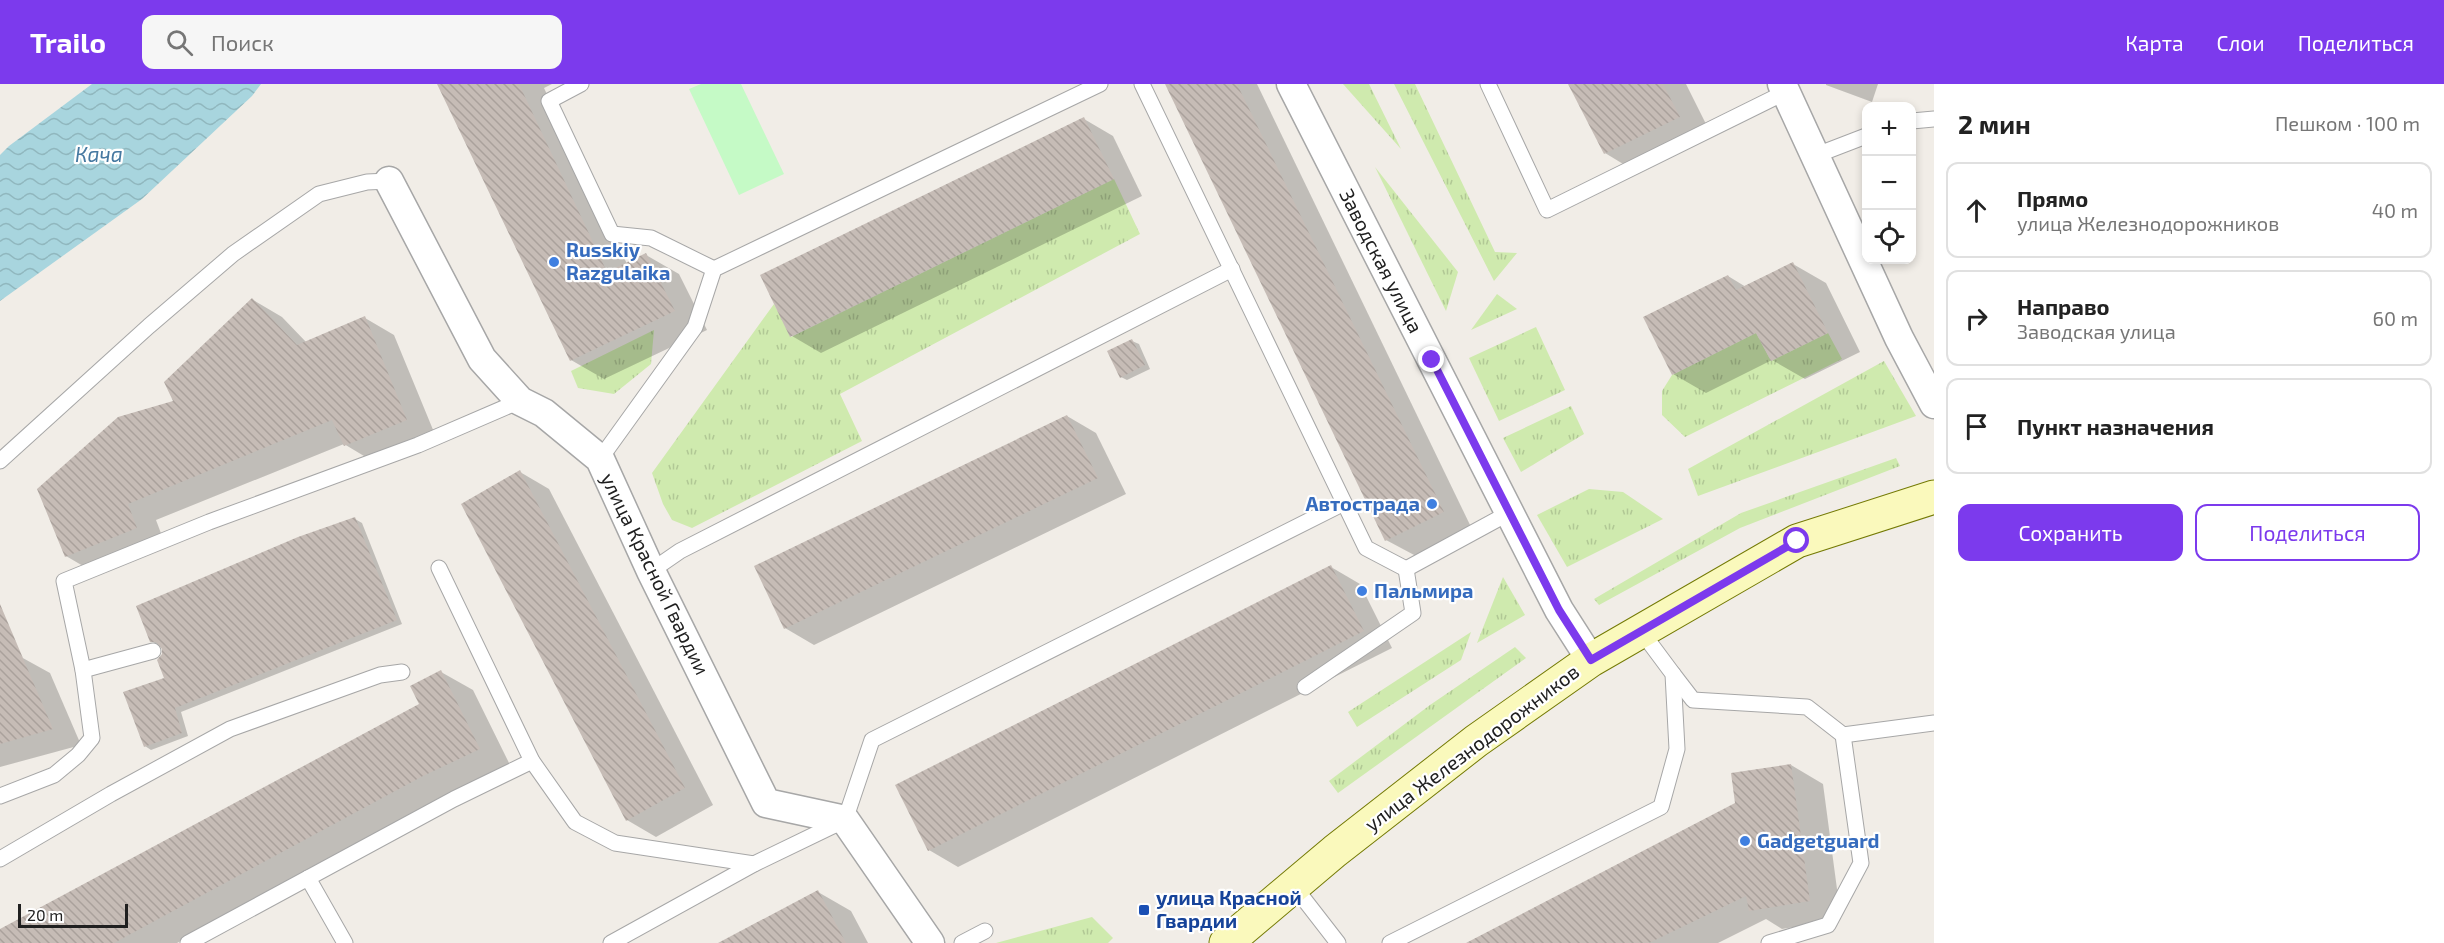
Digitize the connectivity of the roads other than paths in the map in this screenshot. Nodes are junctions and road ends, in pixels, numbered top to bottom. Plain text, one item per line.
1 (581, 84) edge
2 (1100, 84) edge
3 (1142, 84) edge
4 (1291, 84) edge
5 (1488, 84) edge
6 (1784, 88) edge
7 (1934, 119) edge
8 (1916, 121) edge
9 (1862, 138) edge
10 (1814, 156) junction
11 (389, 181) joint
12 (714, 269) junction
13 (1232, 269) junction
14 (1927, 375) edge
15 (520, 401) junction
16 (1934, 404) edge
17 (600, 459) junction
18 (0, 461) edge
19 (1934, 497) edge
20 (1344, 503) junction
21 (1509, 513) junction
22 (439, 568) dead end
23 (1406, 569) junction
24 (651, 571) junction
25 (1641, 631) junction
26 (153, 651) dead end
27 (1591, 660) junction
28 (83, 670) junction
29 (402, 672) dead end
30 (1673, 674) junction
31 (1305, 687) dead end
32 (1934, 723) edge
33 (1843, 735) junction
34 (532, 761) junction
35 (0, 796) edge
36 (845, 820) junction
37 (0, 859) edge
38 (754, 864) junction
39 (308, 878) junction
40 (1293, 885) junction
41 (985, 931) dead end
42 (188, 943) edge
43 (345, 943) edge
44 (611, 943) edge
45 (930, 943) edge
46 (962, 943) edge
47 (1226, 943) edge
48 (1338, 943) edge
49 (1390, 943) edge
50 (1769, 943) edge

1 - 12 lane
2 - 12 lane
3 - 13 lane
4 - 21 street, Заводская улица
5 - 6 lane
6 - 10 street
7 - 8 lane
9 - 10 lane
10 - 14 street
11 - 15 street, улица Красной Гвардии
11 - 18 lane
12 - 17 lane
13 - 20 lane
13 - 24 lane
14 - 16 street
15 - 17 street, улица Красной Гвардии
15 - 28 lane
17 - 24 street, улица Красной Гвардии
19 - 25 street, улица Железнодорожников
20 - 23 lane
20 - 36 lane
21 - 23 lane
21 - 27 street, Заводская улица
22 - 34 lane
23 - 31 lane
24 - 36 street, улица Красной Гвардии
25 - 27 street, улица Железнодорожников
25 - 30 lane
26 - 28 lane
27 - 40 street, улица Железнодорожников
28 - 35 lane
29 - 37 lane
30 - 33 lane
30 - 49 lane
32 - 33 lane
33 - 50 lane
34 - 38 lane
34 - 39 lane
36 - 38 lane
36 - 45 street
38 - 44 lane
39 - 42 lane
39 - 43 lane
40 - 47 street, улица Железнодорожников
40 - 48 lane
41 - 46 lane

